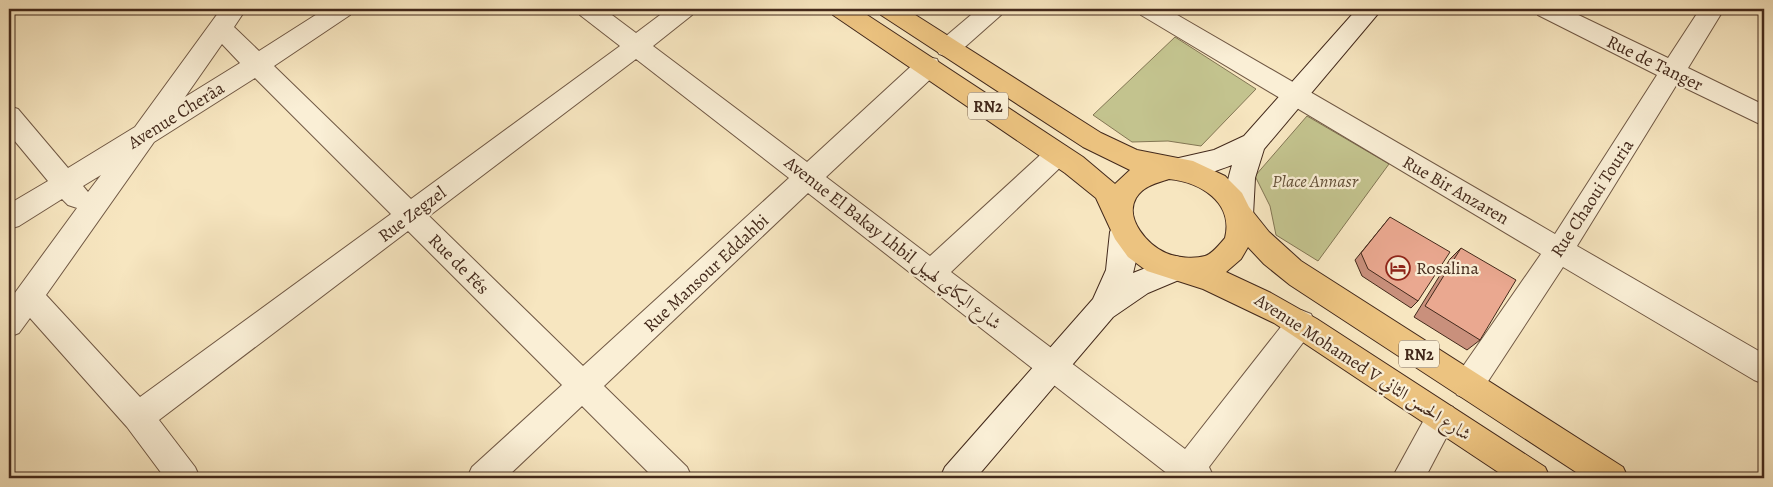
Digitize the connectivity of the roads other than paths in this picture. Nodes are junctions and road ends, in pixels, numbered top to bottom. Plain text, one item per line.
1 (342, 9) edge
2 (588, 9) edge
3 (684, 9) edge
4 (841, 9) edge
5 (889, 9) edge
6 (993, 9) edge
7 (1149, 9) edge
8 (1370, 9) edge
9 (1546, 9) edge
10 (1712, 9) edge
11 (227, 18) edge
12 (637, 46) junction
13 (948, 48) junction
14 (257, 65) junction
15 (928, 66) junction
16 (1673, 71) junction
17 (1293, 96) junction
18 (9, 116) edge
19 (1764, 116) edge
20 (142, 137) junction
21 (1253, 143) junction
22 (1058, 154) junction
23 (1174, 168) junction
24 (808, 178) junction
25 (66, 183) junction
26 (90, 210) junction
27 (1239, 215) junction
28 (410, 216) junction
29 (9, 218) edge
30 (1122, 225) junction
31 (1560, 249) junction
32 (1180, 269) junction
33 (932, 273) junction
34 (28, 296) junction
35 (1103, 308) junction
36 (1300, 323) junction
37 (9, 324) edge
38 (1053, 367) junction
39 (1764, 370) edge
40 (1468, 385) junction
41 (583, 386) junction
42 (138, 417) junction
43 (1442, 417) junction
44 (1193, 474) edge
45 (184, 478) edge
46 (483, 478) edge
47 (676, 478) edge
48 (956, 478) edge
49 (1408, 478) edge
50 (1534, 478) edge
51 (1612, 478) edge

1 - 14 street, Avenue Cherâa
2 - 12 street, Avenue El Bakay Lhbil شارع البكاي لهبيل
3 - 12 street, Rue Zegzel
4 - 15 highway, Avenue Mohamed V شارع الحسن الثاني / RN2
5 - 13 highway, RN2
6 - 13 street
7 - 17 street, Rue Bir Anzaren
8 - 17 street
9 - 16 street, Rue de Tanger
10 - 16 street, Rue Chaoui Touria
11 - 14 street, Rue de Fés
11 - 20 street
12 - 24 street, Avenue El Bakay Lhbil شارع البكاي لهبيل
12 - 28 street, Rue Zegzel
13 - 23 highway, RN2
14 - 20 street, Avenue Cherâa
14 - 28 street, Rue de Fés
15 - 22 highway, Avenue Mohamed V شارع الحسن الثاني / RN2
15 - 24 street, Rue Mansour Eddahbi
16 - 19 street, Rue de Tanger
16 - 31 street, Rue Chaoui Touria
17 - 21 street
17 - 31 street, Rue Bir Anzaren
18 - 25 street
20 - 25 street, Avenue Cherâa
20 - 26 street
21 - 23 street
21 - 27 street
22 - 30 highway, Avenue Mohamed V شارع الحسن الثاني / RN2
22 - 33 street
23 - 27 highway, RN2
23 - 30 highway
24 - 33 street, Avenue El Bakay Lhbil شارع البكاي لهبيل
24 - 41 street, Rue Mansour Eddahbi
25 - 26 street
25 - 29 street, Avenue Cherâa
26 - 34 street
27 - 32 highway, Avenue Mohamed V شارع الحسن الثاني / RN2
27 - 40 highway, RN2
28 - 41 street, Rue de Fés
28 - 42 street, Rue Zegzel
30 - 32 highway, Avenue Mohamed V شارع الحسن الثاني / RN2
30 - 35 street
31 - 39 street, Rue Bir Anzaren
31 - 40 street, Rue Chaoui Touria
32 - 35 street
32 - 36 highway, Avenue Mohamed V شارع الحسن الثاني / RN2
33 - 38 street, Avenue El Bakay Lhbil شارع البكاي لهبيل
34 - 37 street
34 - 42 street
35 - 38 street
36 - 43 highway, Avenue Mohamed V شارع الحسن الثاني / RN2
36 - 44 street
38 - 44 street, Avenue El Bakay Lhbil شارع البكاي لهبيل
38 - 48 street
40 - 51 highway, RN2
41 - 46 street, Rue Mansour Eddahbi
41 - 47 street, Rue de Fés
42 - 45 street
43 - 49 street
43 - 50 highway, Avenue Mohamed V شارع الحسن الثاني / RN2

